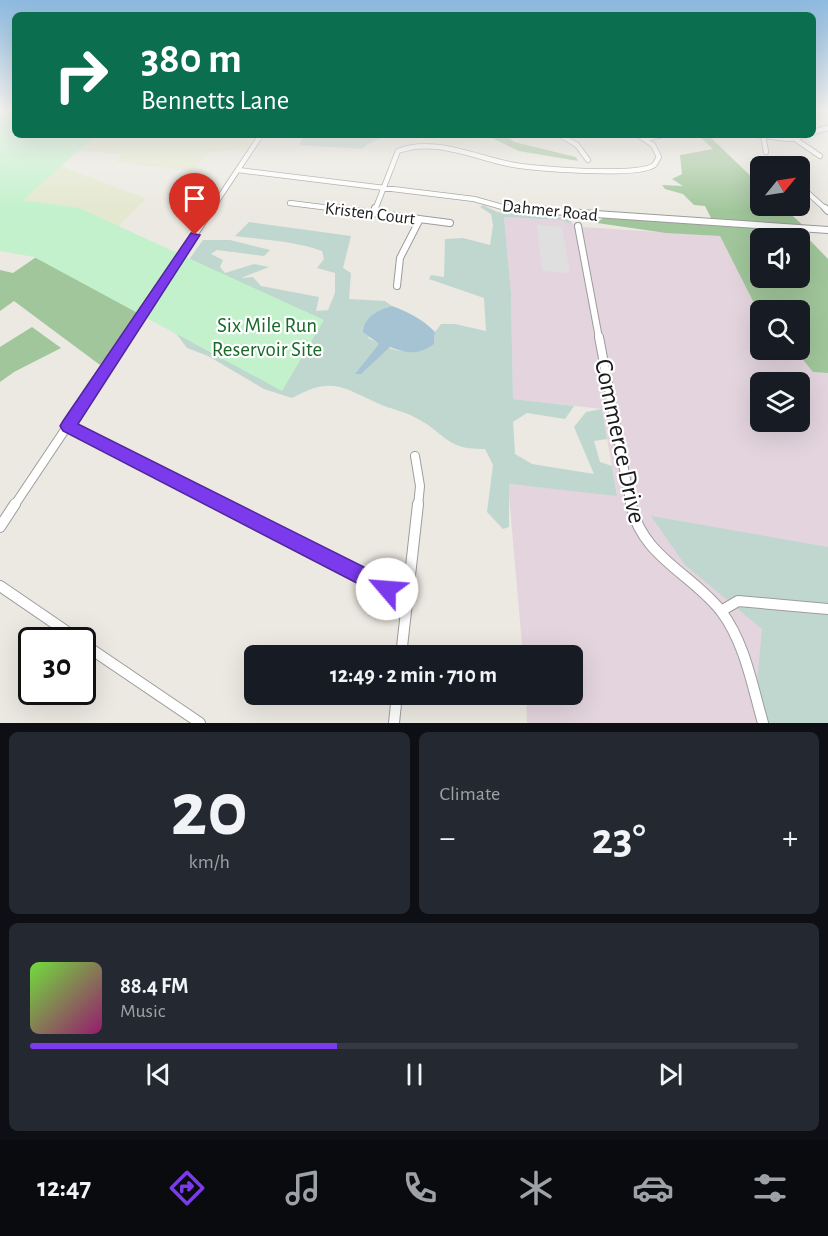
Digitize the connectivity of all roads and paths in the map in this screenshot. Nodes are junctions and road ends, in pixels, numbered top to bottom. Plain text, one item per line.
1 (255, 145) edge
2 (576, 145) edge
3 (652, 145) edge
4 (765, 145) edge
5 (803, 145) edge
6 (766, 152) dead end
7 (820, 156) dead end
8 (588, 160) dead end
9 (238, 170) junction
10 (385, 188) junction
11 (810, 195) edge
12 (290, 203) dead end
13 (828, 211) edge
14 (374, 212) junction
15 (420, 219) junction
16 (450, 224) dead end
17 (578, 226) dead end
18 (828, 230) edge
19 (397, 286) dead end
20 (68, 426) junction
21 (415, 456) dead end
22 (0, 527) edge
23 (0, 586) edge
24 (407, 599) junction
25 (828, 609) edge
26 (721, 611) junction
27 (59, 627) edge
28 (402, 645) edge
29 (96, 652) edge
30 (396, 705) edge
31 (200, 723) edge
32 (394, 723) edge
33 (763, 723) edge

1 - 9 street
2 - 8 street
3 - 10 street
4 - 6 street
5 - 7 street
9 - 10 street, Dahmer Road
9 - 20 street
10 - 14 street
10 - 18 street, Dahmer Road
11 - 13 street
12 - 14 street, Kristen Court
14 - 15 street, Kristen Court
15 - 16 street, Kristen Court
15 - 19 street
17 - 26 street, Commerce Drive
20 - 22 street
20 - 24 street
21 - 24 street
23 - 27 street
24 - 28 street
25 - 26 street
26 - 33 street, Commerce Drive
29 - 31 street
30 - 32 street

